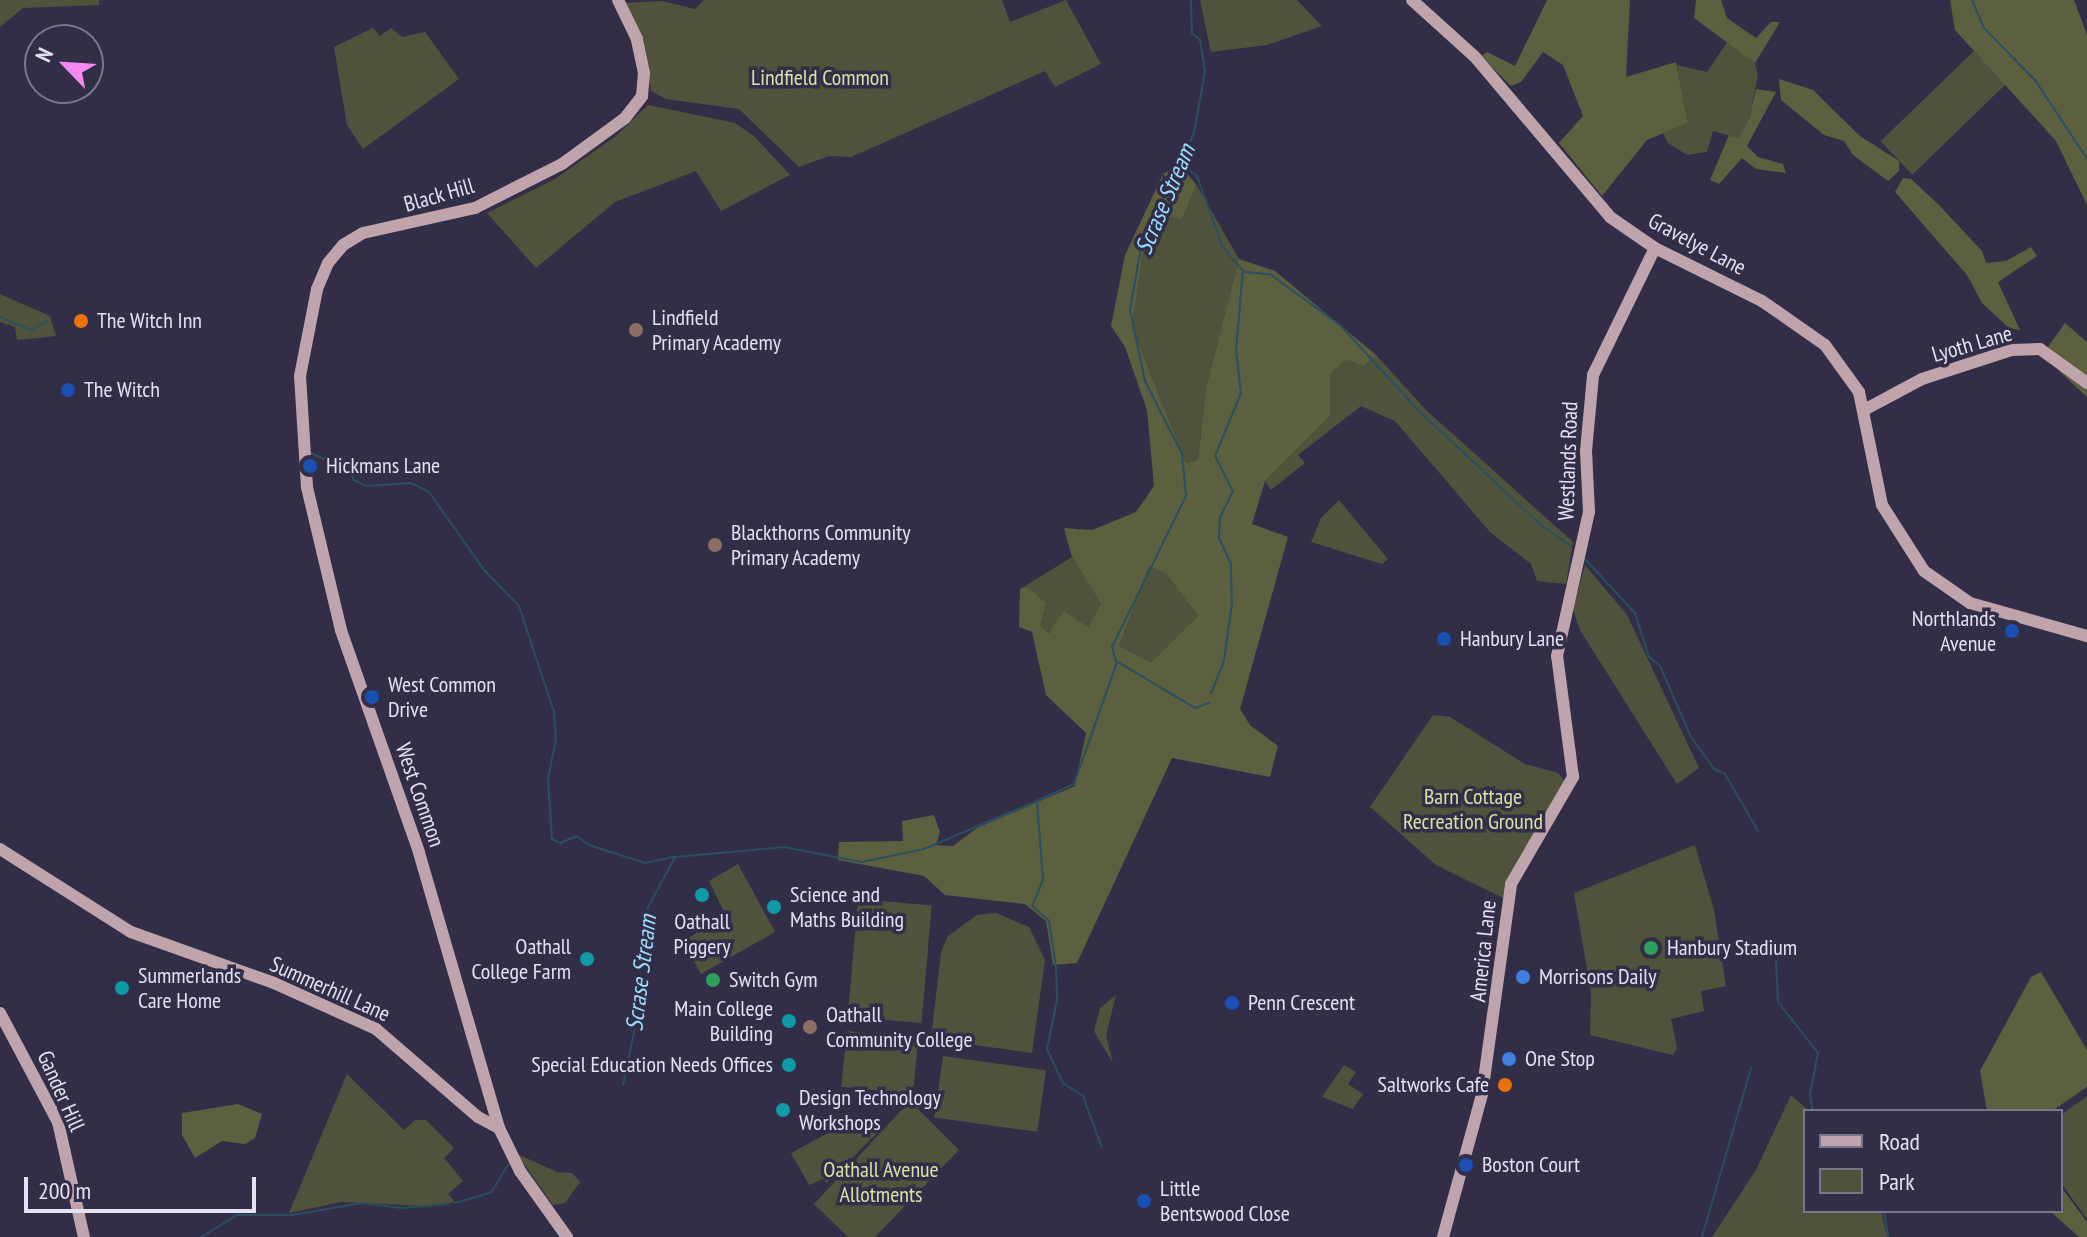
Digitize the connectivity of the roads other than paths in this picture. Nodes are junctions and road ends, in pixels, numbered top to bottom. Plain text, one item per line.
1 (618, 0) edge
2 (1412, 0) edge
3 (1655, 248) junction
4 (301, 362) joint
5 (2087, 383) edge
6 (1864, 410) junction
7 (1583, 545) joint
8 (2087, 636) edge
9 (0, 849) edge
10 (0, 1013) edge
11 (499, 1128) junction
12 (556, 1231) edge
13 (1443, 1234) edge
14 (84, 1237) edge
15 (567, 1237) edge

1 - 4 street, Black Hill
2 - 3 street, Gravelye Lane
3 - 6 street, Gravelye Lane
3 - 7 street, Westlands Road
4 - 11 street, West Common
5 - 6 street, Lyoth Lane
6 - 8 street, Gravelye Lane
7 - 13 street, America Lane
9 - 11 street, Summerhill Lane
10 - 14 street, Gander Hill
11 - 12 street, West Common
12 - 15 street, West Common

